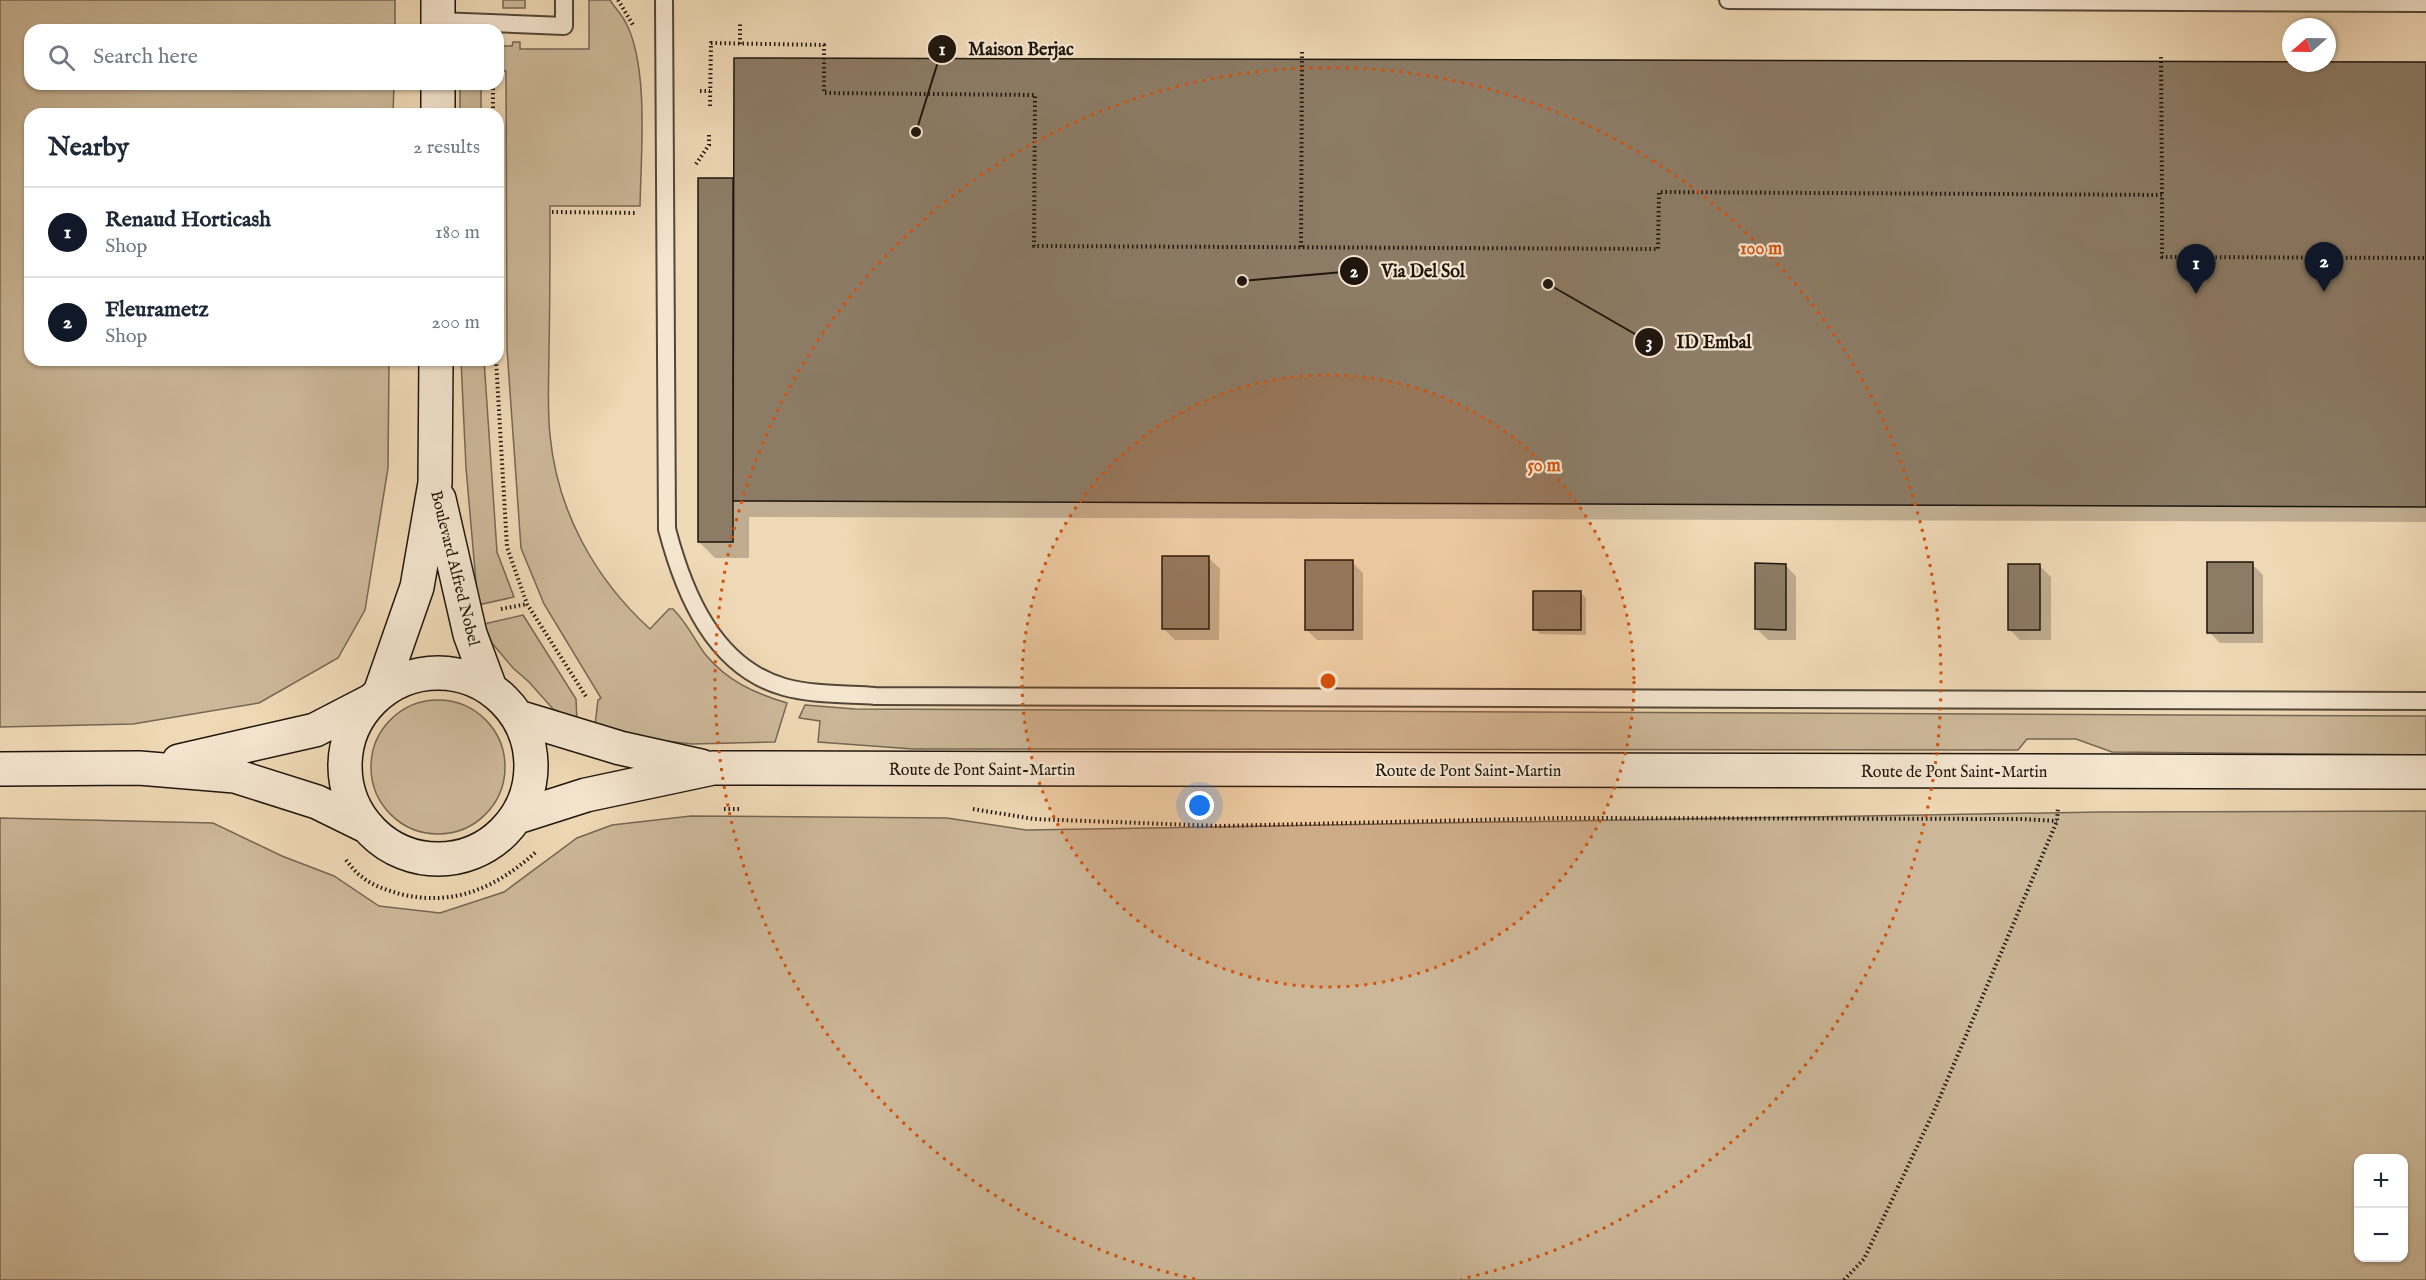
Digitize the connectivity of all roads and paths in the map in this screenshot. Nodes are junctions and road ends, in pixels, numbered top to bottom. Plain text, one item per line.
1 (564, 0) edge
2 (664, 0) edge
3 (1728, 0) edge
4 (2426, 3) edge
5 (438, 17) edge
6 (740, 22) dead end
7 (740, 44) junction
8 (1302, 51) dead end
9 (2161, 57) dead end
10 (438, 90) edge
11 (493, 90) edge
12 (700, 91) dead end
13 (710, 91) junction
14 (710, 106) dead end
15 (438, 108) edge
16 (493, 108) edge
17 (710, 133) dead end
18 (693, 168) dead end
19 (2162, 195) junction
20 (552, 212) dead end
21 (639, 213) dead end
22 (1301, 247) junction
23 (2426, 258) edge
24 (436, 366) edge
25 (496, 366) edge
26 (435, 483) junction
27 (490, 688) junction
28 (375, 697) junction
29 (2426, 701) edge
30 (587, 707) dead end
31 (518, 717) junction
32 (139, 768) junction
33 (713, 768) junction
34 (0, 769) edge
35 (2062, 771) junction
36 (2426, 772) edge
37 (718, 808) dead end
38 (964, 808) dead end
39 (753, 809) dead end
40 (517, 817) junction
41 (2057, 821) junction
42 (368, 827) junction
43 (1844, 1280) edge

1 - 5 lane
2 - 29 lane
3 - 4 lane
6 - 7 path
7 - 13 path
7 - 22 path
8 - 22 path
9 - 19 path
10 - 15 main road
11 - 16 path
12 - 13 path
13 - 14 path
17 - 18 path
19 - 22 path
19 - 23 path
20 - 21 path
24 - 26 main road, Boulevard Alfred Nobel
25 - 30 path
26 - 27 main road, Boulevard Alfred Nobel
26 - 28 main road, Boulevard Alfred Nobel
27 - 28 main road
27 - 31 main road
28 - 32 main road
28 - 42 main road
31 - 33 main road
31 - 40 main road
32 - 34 main road
32 - 42 main road
33 - 35 main road, Route de Pont Saint-Martin
33 - 40 main road, Route de Pont Saint-Martin
35 - 36 main road, Route de Pont Saint-Martin
35 - 41 path
37 - 39 path
38 - 41 path
40 - 42 main road
41 - 43 path

